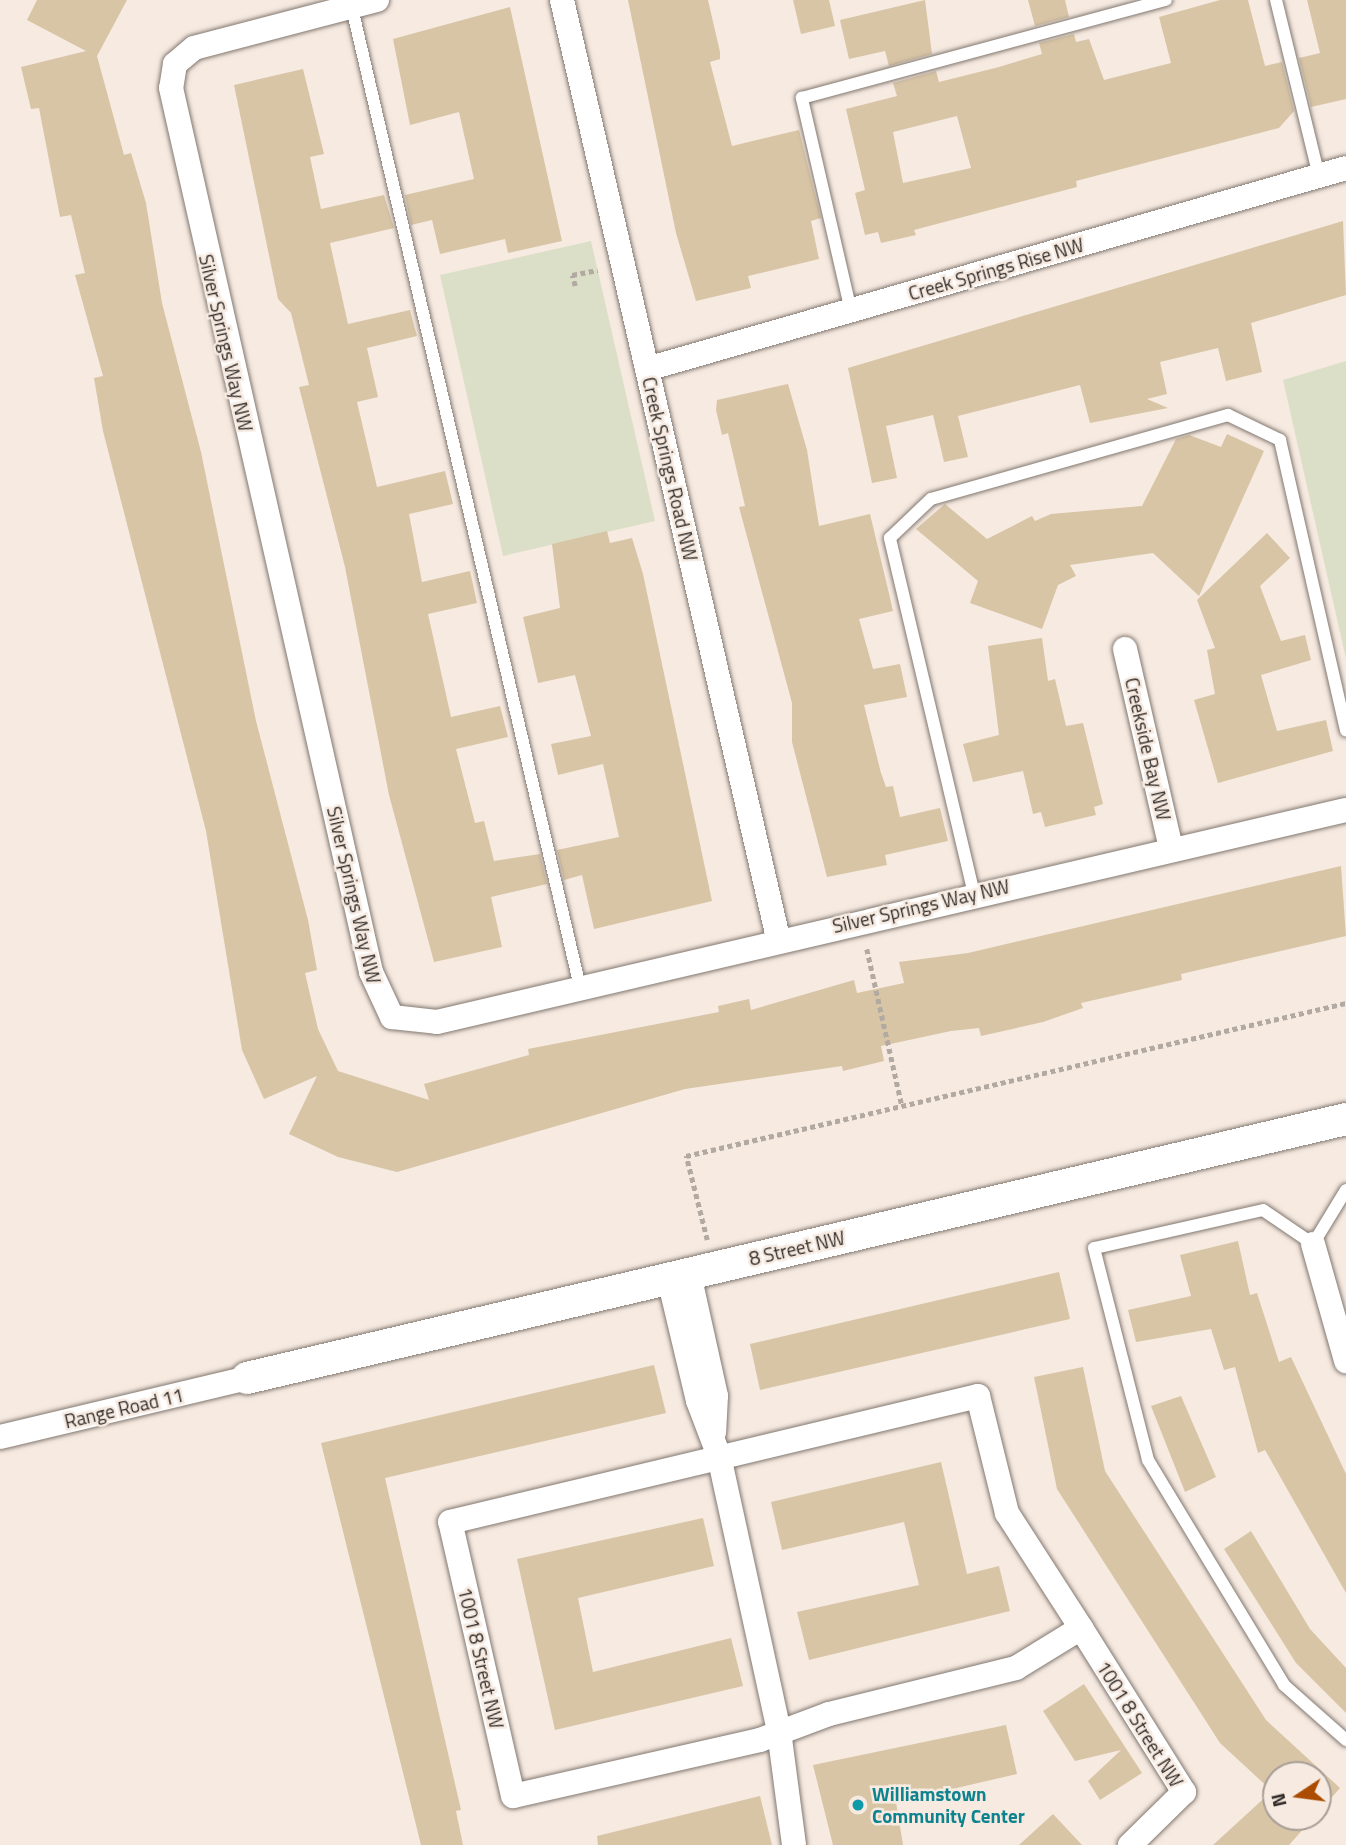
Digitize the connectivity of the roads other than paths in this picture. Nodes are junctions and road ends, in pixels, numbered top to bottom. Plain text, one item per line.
1 (377, 0) edge
2 (562, 0) edge
3 (1166, 0) edge
4 (1276, 0) edge
5 (352, 8) junction
6 (1346, 168) edge
7 (1319, 176) junction
8 (852, 310) junction
9 (647, 369) junction
10 (1125, 649) dead end
11 (1346, 731) edge
12 (1346, 810) edge
13 (1171, 849) junction
14 (974, 894) junction
15 (778, 938) junction
16 (580, 987) junction
17 (1346, 1119) edge
18 (1346, 1190) edge
19 (1313, 1244) junction
20 (691, 1274) junction
21 (1346, 1361) edge
22 (247, 1378) joint
23 (0, 1437) edge
24 (716, 1444) junction
25 (1080, 1628) junction
26 (779, 1731) junction
27 (1346, 1740) edge
28 (794, 1845) edge
29 (1130, 1845) edge

1 - 5 street, Silver Springs Way NW
2 - 9 street, Creek Springs Road NW
3 - 8 lane
4 - 7 lane
5 - 16 lane
5 - 16 street, Silver Springs Way NW
6 - 7 street, Creek Springs Rise NW
7 - 8 street, Creek Springs Rise NW
8 - 9 street, Creek Springs Rise NW
9 - 15 street, Creek Springs Road NW
10 - 13 street, Creekside Bay NW
11 - 14 lane
12 - 13 street, Silver Springs Way NW
13 - 14 street, Silver Springs Way NW
14 - 15 street, Silver Springs Way NW
15 - 16 street, Silver Springs Way NW
17 - 20 street, 8 Street NW
18 - 19 lane
19 - 21 street
19 - 27 lane
20 - 22 street, 8 Street NW
20 - 24 street
22 - 23 street, Range Road 11
24 - 25 street, 1001 8 Street NW
24 - 26 street
24 - 26 street, 1001 8 Street NW
25 - 26 street, 1001 8 Street NW
25 - 29 street, 1001 8 Street NW
26 - 28 street

